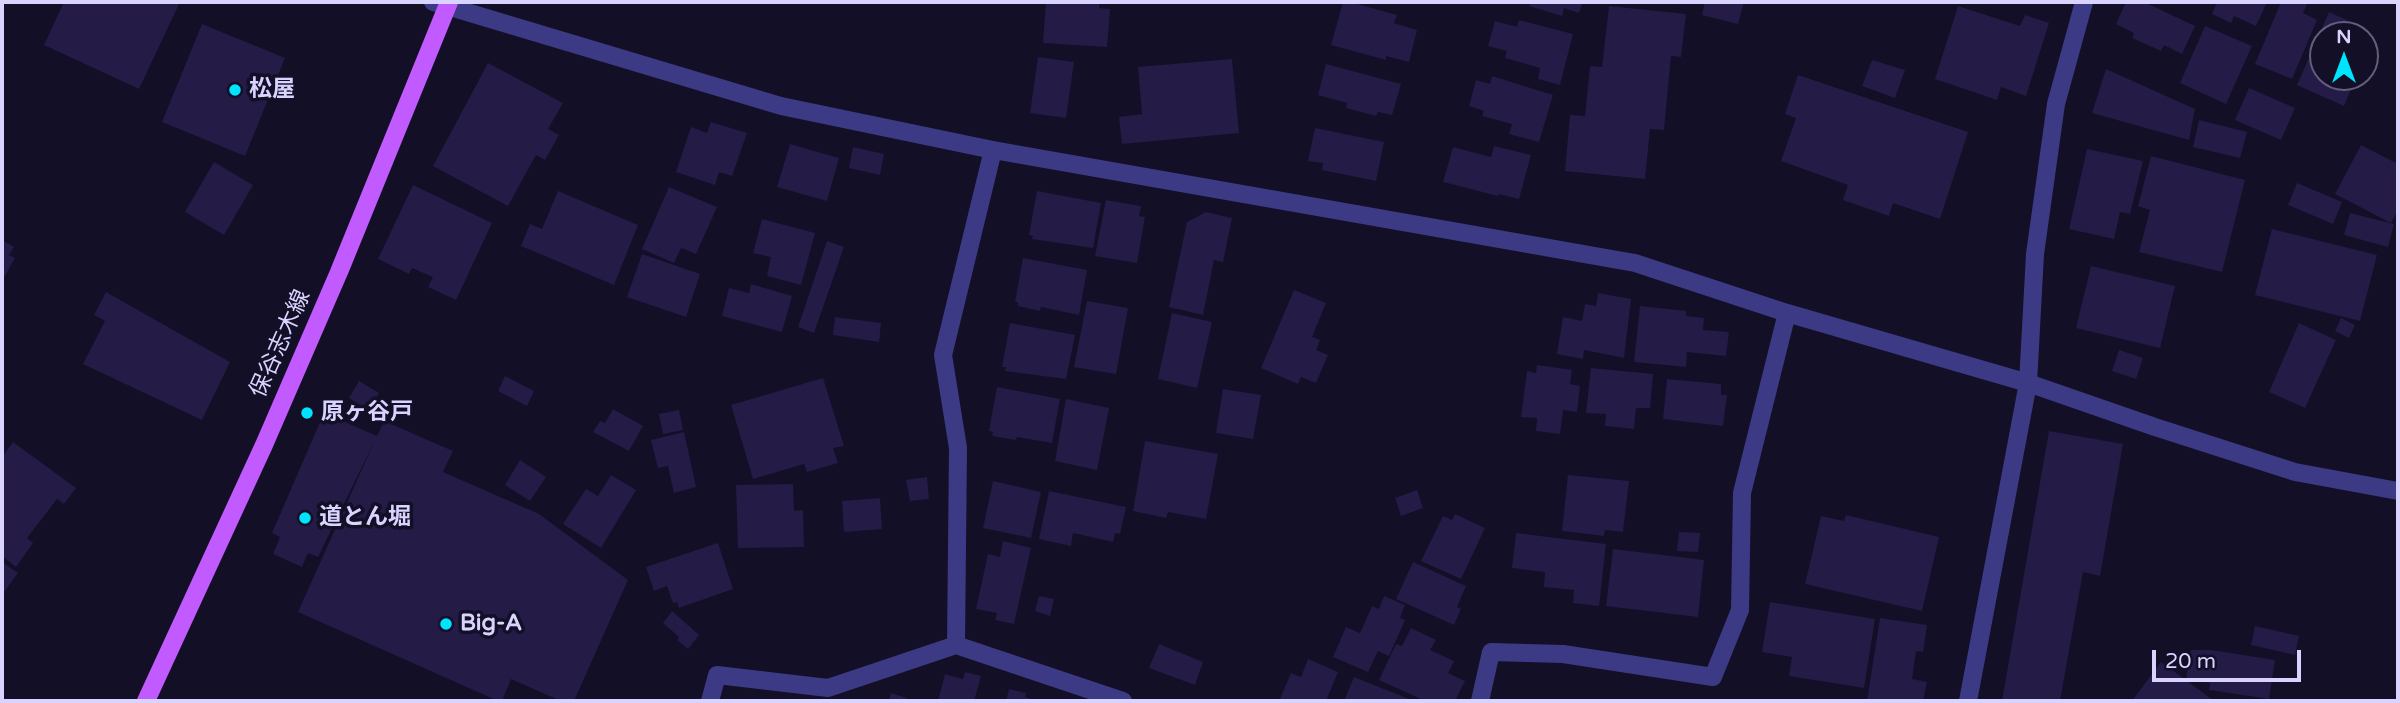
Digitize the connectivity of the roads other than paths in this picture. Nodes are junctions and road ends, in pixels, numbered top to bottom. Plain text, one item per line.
1 (2084, 2) edge
2 (443, 3) edge
3 (993, 150) junction
4 (1787, 313) junction
5 (2028, 383) junction
6 (2398, 491) edge
7 (956, 645) junction
8 (146, 701) edge
9 (710, 701) edge
10 (1123, 701) edge
11 (1480, 701) edge
12 (1968, 701) edge

1 - 5 street
2 - 3 street
2 - 8 main road, 保谷志木線
3 - 4 street
3 - 7 street
4 - 5 street
4 - 11 street
5 - 6 street
5 - 12 street
7 - 9 street
7 - 10 street

